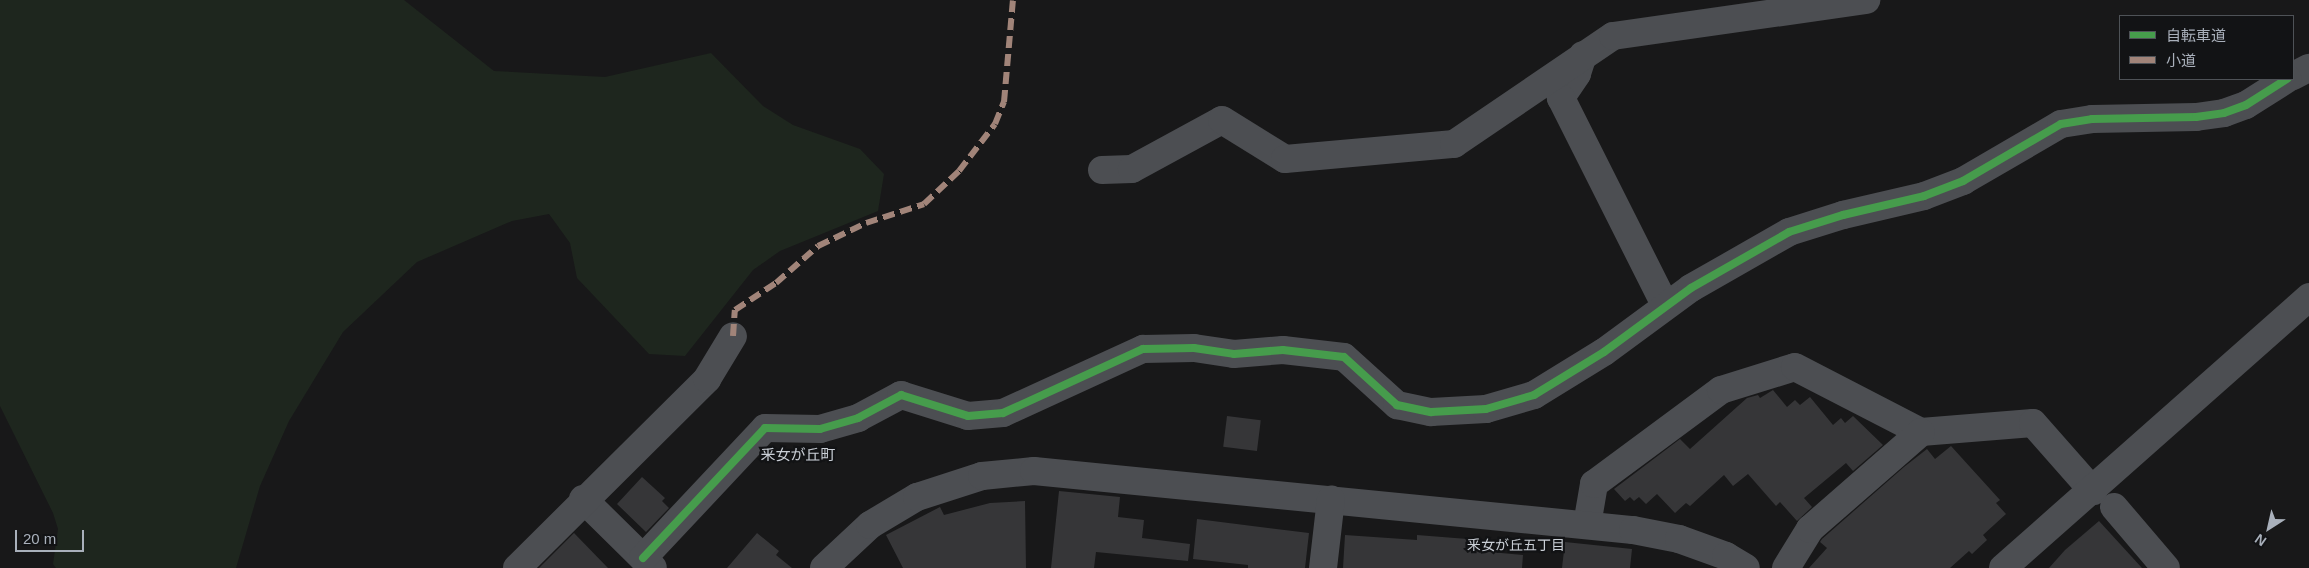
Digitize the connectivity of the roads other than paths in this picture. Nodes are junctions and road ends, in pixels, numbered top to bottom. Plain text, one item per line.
1 (1866, 0) edge
2 (1584, 54) junction
3 (2309, 68) edge
4 (2294, 76) edge
5 (2285, 80) edge
6 (1102, 170) dead end
7 (2309, 297) edge
8 (1665, 305) junction
9 (732, 336) dead end
10 (1920, 432) junction
11 (2093, 491) junction
12 (583, 499) junction
13 (1331, 499) junction
14 (2114, 507) dead end
15 (1587, 525) junction
16 (648, 563) edge
17 (517, 568) edge
18 (824, 568) edge
19 (1323, 568) edge
20 (1746, 568) edge
21 (1786, 568) edge
22 (2003, 568) edge
23 (2166, 568) edge

1 - 2 street
2 - 6 street
2 - 8 street
3 - 4 street
5 - 8 street
7 - 11 street
8 - 16 street
9 - 12 street
10 - 11 street
10 - 15 street
10 - 21 street
11 - 22 street
12 - 16 street
12 - 17 street
13 - 15 street
13 - 18 street
13 - 19 street
14 - 23 street
15 - 20 street

